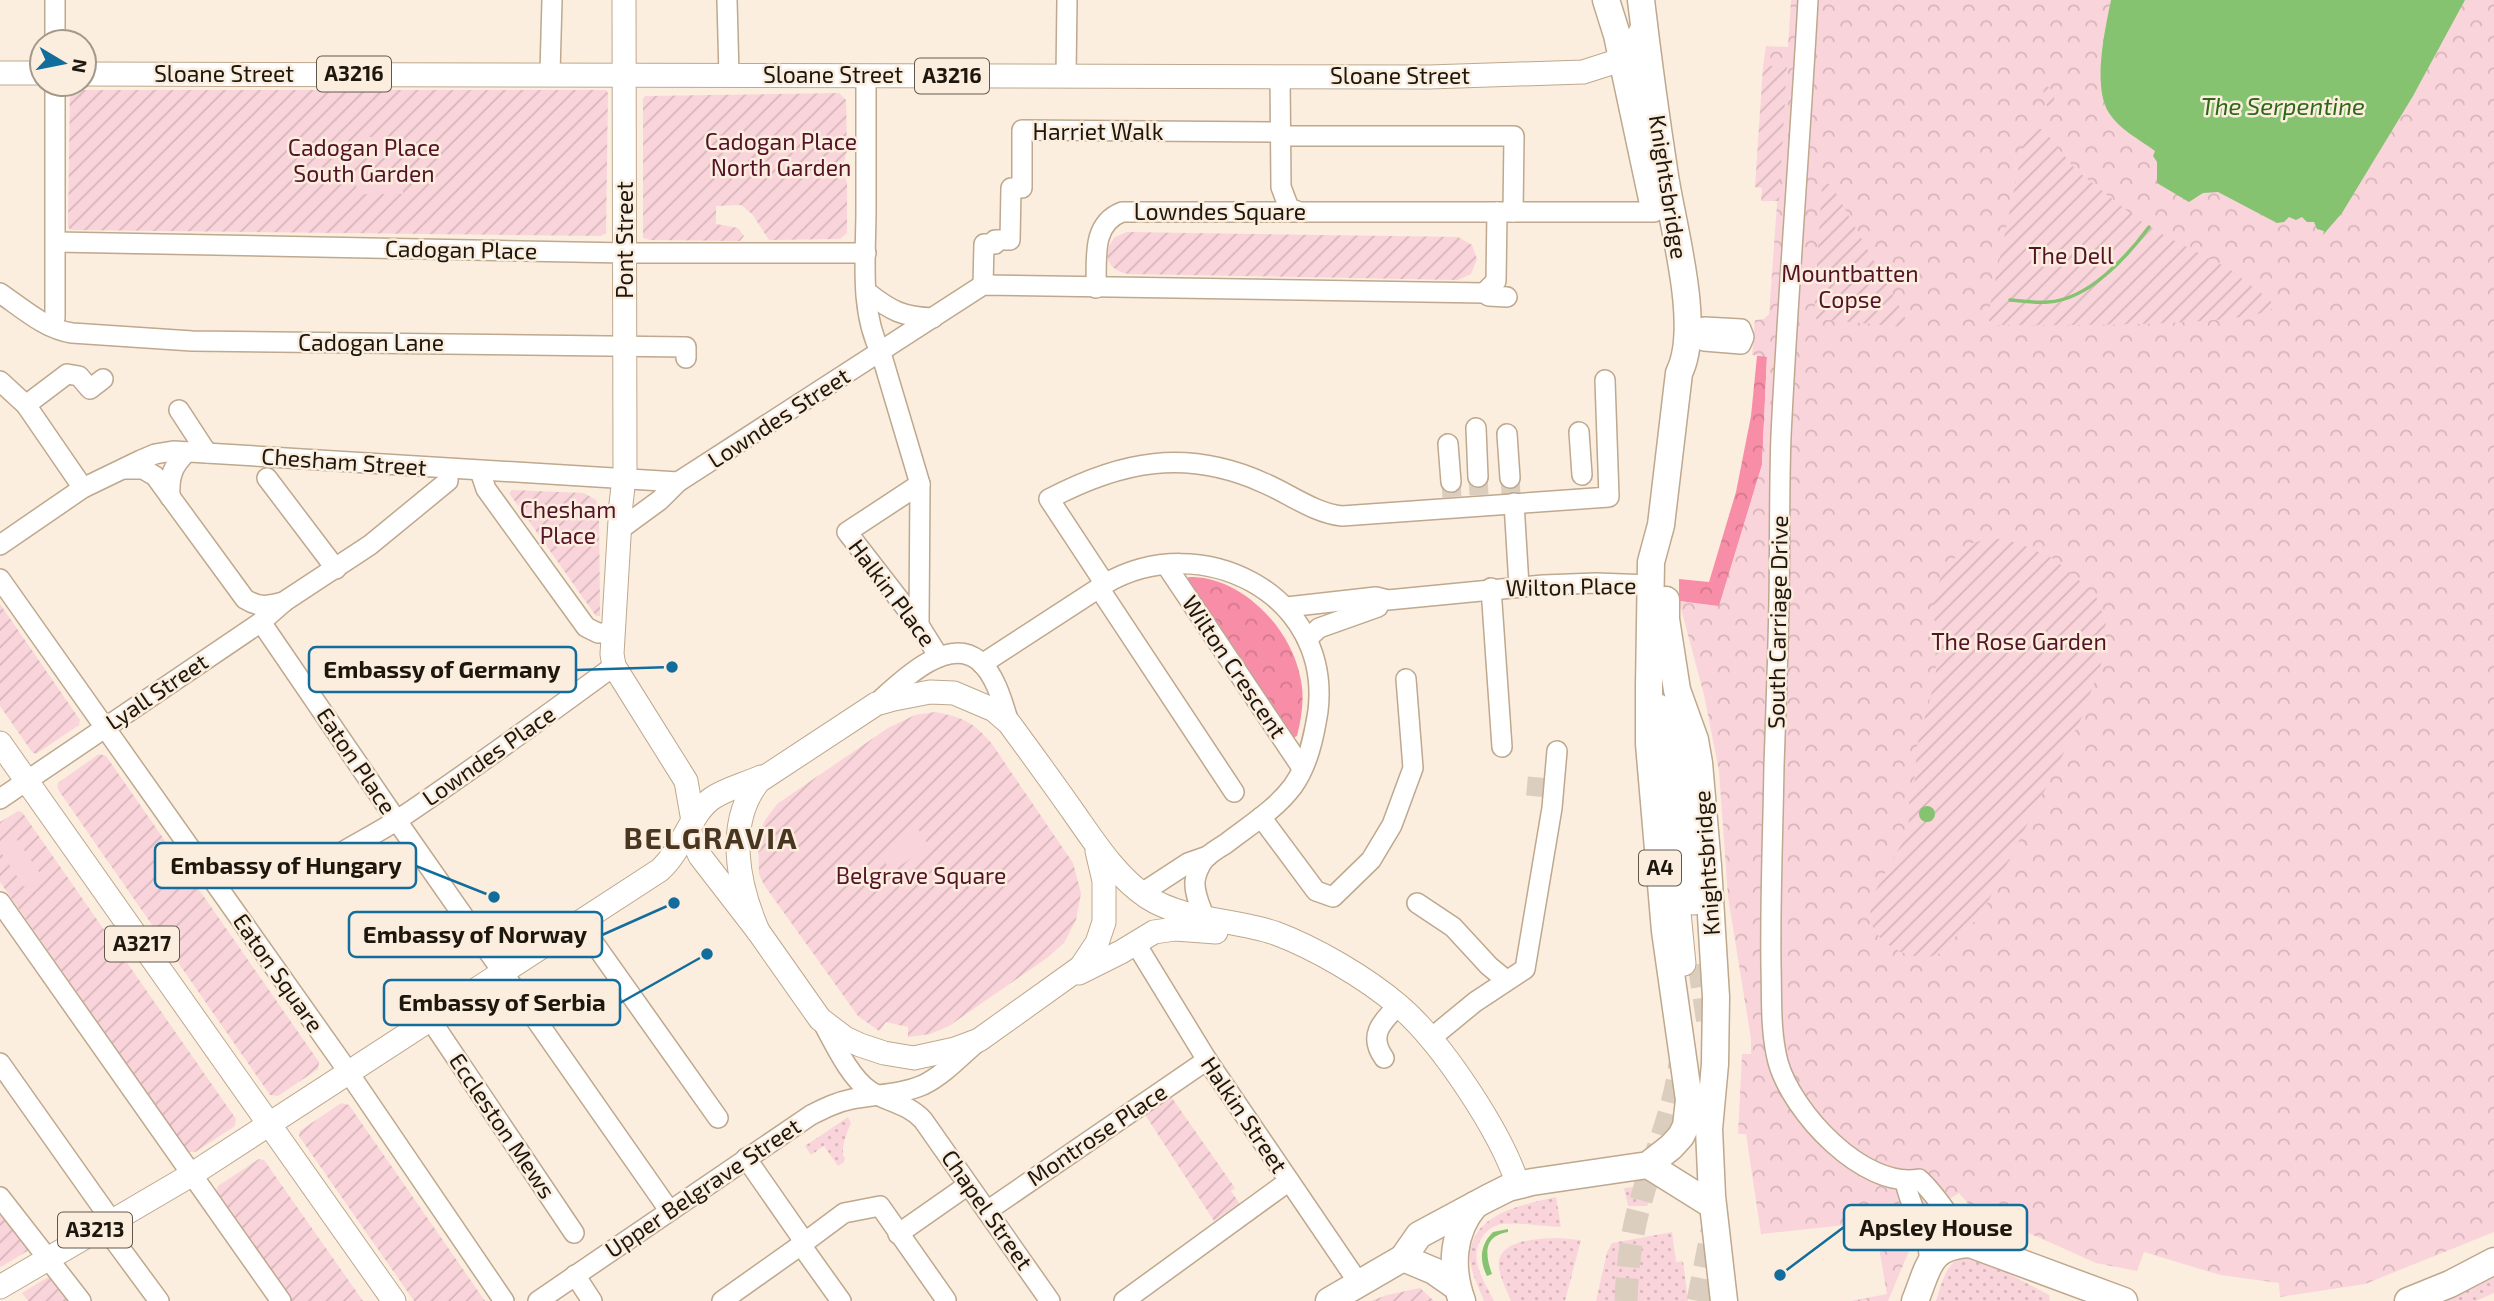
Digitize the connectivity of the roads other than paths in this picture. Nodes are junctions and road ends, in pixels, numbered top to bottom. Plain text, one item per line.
1 (55, 0) edge
2 (552, 0) edge
3 (624, 0) edge
4 (727, 0) edge
5 (1605, 0) edge
6 (1617, 0) edge
7 (1808, 0) edge
8 (1066, 2) edge
9 (1643, 12) edge
10 (55, 28) edge
11 (1619, 48) junction
12 (0, 73) edge
13 (28, 73) edge
14 (550, 73) junction
15 (98, 74) edge
16 (625, 74) junction
17 (729, 75) junction
18 (866, 75) junction
19 (1066, 76) junction
20 (1280, 77) junction
21 (1652, 83) junction
22 (55, 98) edge
23 (1281, 134) junction
24 (1281, 187) junction
25 (1267, 211) junction
26 (1297, 211) junction
27 (1509, 212) junction
28 (1654, 212) junction
29 (56, 242) junction
30 (625, 253) junction
31 (866, 253) junction
32 (983, 285) junction
33 (1096, 288) junction
34 (867, 289) junction
35 (0, 293) edge
36 (933, 318) junction
37 (48, 325) junction
38 (626, 346) junction
39 (881, 353) junction
40 (686, 358) dead end
41 (1679, 373) junction
42 (103, 379) dead end
43 (1605, 380) dead end
44 (0, 381) edge
45 (26, 405) junction
46 (179, 410) dead end
47 (1476, 428) dead end
48 (1579, 432) dead end
49 (1507, 435) dead end
50 (1448, 444) dead end
51 (187, 452) junction
52 (207, 453) junction
53 (125, 468) junction
54 (448, 469) junction
55 (480, 471) junction
56 (267, 478) dead end
57 (624, 480) junction
58 (678, 482) junction
59 (920, 484) junction
60 (1582, 487) junction
61 (83, 488) junction
62 (1479, 492) junction
63 (1511, 494) junction
64 (1451, 495) junction
65 (170, 497) junction
66 (1661, 525) junction
67 (619, 530) junction
68 (0, 545) edge
69 (1166, 565) junction
70 (336, 569) junction
71 (0, 579) edge
72 (1651, 585) junction
73 (1102, 586) junction
74 (1519, 586) junction
75 (1491, 588) junction
76 (246, 599) junction
77 (1388, 600) junction
78 (285, 601) junction
79 (1287, 607) junction
80 (261, 621) junction
81 (919, 625) junction
82 (1651, 627) junction
83 (243, 634) junction
84 (612, 634) junction
85 (1307, 639) junction
86 (939, 657) junction
87 (982, 664) junction
88 (614, 666) junction
89 (1406, 679) dead end
90 (1677, 690) junction
91 (876, 704) junction
92 (1009, 723) junction
93 (106, 727) junction
94 (0, 743) edge
95 (1502, 747) dead end
96 (1557, 751) dead end
97 (1303, 768) junction
98 (767, 774) junction
99 (27, 781) junction
100 (686, 781) junction
101 (1234, 792) dead end
102 (0, 799) edge
103 (711, 799) junction
104 (1261, 817) junction
105 (397, 821) junction
106 (691, 826) junction
107 (1088, 832) junction
108 (1209, 856) junction
109 (320, 866) dead end
110 (1142, 894) junction
111 (0, 902) edge
112 (1417, 903) dead end
113 (1204, 916) junction
114 (579, 922) junction
115 (758, 931) junction
116 (1136, 944) junction
117 (1305, 948) junction
118 (503, 972) junction
119 (1069, 977) junction
120 (1502, 983) junction
121 (1399, 1005) junction
122 (430, 1019) junction
123 (821, 1019) junction
124 (1430, 1039) junction
125 (979, 1040) junction
126 (1384, 1058) dead end
127 (1207, 1060) junction
128 (0, 1062) edge
129 (348, 1073) junction
130 (932, 1080) junction
131 (878, 1095) junction
132 (718, 1118) dead end
133 (923, 1120) junction
134 (269, 1123) junction
135 (746, 1158) junction
136 (1648, 1165) junction
137 (191, 1175) junction
138 (1289, 1181) junction
139 (1905, 1181) junction
140 (968, 1185) junction
141 (1518, 1185) junction
142 (0, 1197) edge
143 (1475, 1205) junction
144 (1712, 1205) junction
145 (669, 1210) junction
146 (987, 1211) junction
147 (107, 1222) junction
148 (574, 1233) dead end
149 (898, 1234) junction
150 (803, 1243) junction
151 (1970, 1244) junction
152 (48, 1258) junction
153 (1403, 1258) junction
154 (2494, 1261) edge
155 (1930, 1263) junction
156 (2041, 1271) junction
157 (575, 1275) junction
158 (1358, 1282) junction
159 (0, 1289) edge
160 (1459, 1294) edge
161 (946, 1300) edge
162 (7, 1301) edge
163 (81, 1301) edge
164 (159, 1301) edge
165 (281, 1301) edge
166 (394, 1301) edge
167 (504, 1301) edge
168 (538, 1301) edge
169 (592, 1301) edge
170 (722, 1301) edge
171 (841, 1301) edge
172 (1050, 1301) edge
173 (1124, 1301) edge
174 (1329, 1301) edge
175 (1724, 1301) edge
176 (1915, 1301) edge
177 (2062, 1301) edge
178 (2124, 1301) edge
179 (2408, 1301) edge

1 - 10 street
2 - 14 street
3 - 16 main road, Pont Street
4 - 17 street
5 - 11 highway, Knightsbridge / A4
6 - 11 main road, Knightsbridge
7 - 139 street, South Carriage Drive
8 - 19 street
9 - 11 main road
9 - 21 highway, Knightsbridge / A4
11 - 20 main road, Sloane Street / A3216
11 - 21 highway
11 - 28 highway, Knightsbridge / A4
12 - 13 main road
14 - 15 main road, Sloane Street / A3216
14 - 16 main road, Sloane Street / A3216
16 - 17 main road, Sloane Street / A3216
16 - 30 main road, Pont Street
17 - 18 main road, Sloane Street / A3216
18 - 19 main road, Sloane Street / A3216
18 - 31 street
19 - 20 main road, Sloane Street / A3216
20 - 23 street
21 - 41 highway, Knightsbridge / A4
22 - 29 street
23 - 24 street
23 - 27 street, Harriet Walk
23 - 32 street, Harriet Walk
24 - 25 street
24 - 26 street
25 - 26 street, Lowndes Square
25 - 33 street, Lowndes Square
26 - 27 street, Lowndes Square
27 - 28 street, Lowndes Square
27 - 33 street
28 - 41 highway, Knightsbridge / A4
29 - 30 street, Cadogan Place
29 - 37 street
30 - 31 street, Cadogan Place
30 - 38 main road, Pont Street
31 - 34 street
32 - 33 street
32 - 36 street, Lowndes Street
34 - 36 street
34 - 39 street
35 - 37 street, Cadogan Lane
36 - 39 street, Lowndes Street
37 - 38 street, Cadogan Lane
38 - 40 street, Cadogan Lane
38 - 57 main road, Pont Street
39 - 58 street, Lowndes Street
39 - 59 street
41 - 66 highway, Knightsbridge / A4
42 - 45 street
43 - 60 street
44 - 45 street
45 - 61 street
46 - 52 street
47 - 62 street
48 - 60 street
49 - 63 street
50 - 64 street
51 - 52 street, Chesham Street
51 - 53 street
51 - 65 street
52 - 54 street, Chesham Street
53 - 61 street
53 - 65 street
54 - 55 street, Chesham Street
54 - 70 street, Lyall Street
55 - 57 street
55 - 84 street
56 - 70 street
57 - 58 street
57 - 67 main road
58 - 67 street
59 - 81 street
59 - 81 street, Halkin Place
60 - 63 street
61 - 68 street
62 - 63 street
62 - 64 street
63 - 74 street
64 - 73 street
65 - 76 street
66 - 72 highway, Knightsbridge / A4
66 - 90 highway, Knightsbridge / A4
67 - 84 main road
69 - 73 street, Wilton Crescent
69 - 79 street, Wilton Crescent
69 - 97 street, Wilton Crescent
70 - 78 street, Lyall Street
71 - 93 street, Eaton Square
72 - 74 street, Wilton Place
72 - 82 highway, Knightsbridge / A4
73 - 87 street, Wilton Crescent
73 - 101 street
74 - 75 street, Wilton Place
75 - 77 street, Wilton Place
75 - 95 street, Wilton Place
76 - 78 street, Lyall Street
76 - 83 street
77 - 79 street, Wilton Place
77 - 85 street, Wilton Place
78 - 80 street, Lyall Street
79 - 85 street, Wilton Crescent
80 - 83 street, Lyall Street
80 - 105 street, Eaton Place
81 - 86 street, Halkin Place
82 - 90 main road, A4
82 - 136 highway, Knightsbridge / A4
83 - 93 street, Lyall Street
84 - 88 main road
85 - 97 street, Wilton Crescent
86 - 87 street
86 - 91 street
87 - 92 street
88 - 100 main road
88 - 105 street, Lowndes Place
89 - 104 street
90 - 144 highway, Knightsbridge / A4
91 - 92 main road
91 - 98 main road
92 - 107 main road
93 - 99 street, Lyall Street
93 - 129 street, Eaton Square
94 - 99 main road, A3217
96 - 120 street
97 - 104 street, Wilton Crescent
98 - 103 main road
98 - 115 main road
99 - 102 street, Lyall Street
99 - 134 main road, A3217
100 - 103 main road
100 - 106 main road
103 - 106 main road
104 - 108 street, Wilton Crescent
105 - 109 street, Lowndes Place
105 - 118 street, Eaton Place
106 - 114 main road
106 - 115 main road
107 - 110 main road
107 - 119 main road
108 - 110 street, Wilton Crescent
108 - 113 street, Wilton Crescent
110 - 113 main road
111 - 137 street
112 - 120 street
113 - 117 main road
114 - 118 main road
114 - 132 street
115 - 123 main road
116 - 117 main road
116 - 119 main road
116 - 127 street, Halkin Street
117 - 121 main road
118 - 122 main road
118 - 145 street, Eaton Place
119 - 125 main road
120 - 124 street
121 - 124 main road
121 - 126 street
122 - 129 main road
122 - 148 street, Eccleston Mews
123 - 125 main road
123 - 131 street
124 - 141 main road
125 - 130 street
127 - 138 street, Halkin Street
127 - 146 street, Montrose Place
128 - 147 street
129 - 134 main road
129 - 167 street, Eaton Square
130 - 131 street
130 - 133 street
131 - 133 street, Chapel Street
131 - 135 street, Upper Belgrave Street
133 - 140 street, Chapel Street
134 - 137 main road, A3213
134 - 166 main road, A3217
135 - 145 street, Upper Belgrave Street
135 - 150 street
136 - 141 highway
136 - 144 highway
137 - 147 main road, A3213
137 - 165 street
138 - 158 street, Halkin Street
138 - 173 street
139 - 151 street, South Carriage Drive
139 - 155 street
140 - 146 street, Chapel Street
140 - 149 street
141 - 143 highway
142 - 152 street
143 - 153 highway
143 - 160 highway
144 - 175 highway, A4
145 - 157 street, Upper Belgrave Street
146 - 172 street, Chapel Street
147 - 152 main road, A3213
147 - 164 street
149 - 150 street
149 - 161 street
150 - 170 street
150 - 171 street
151 - 155 highway
151 - 156 highway
152 - 159 main road, A3213
152 - 163 street
153 - 158 highway
153 - 160 highway
154 - 179 highway
155 - 176 highway
156 - 177 highway
156 - 178 highway
157 - 168 street, Upper Belgrave Street
157 - 169 street
158 - 174 highway
159 - 162 street

